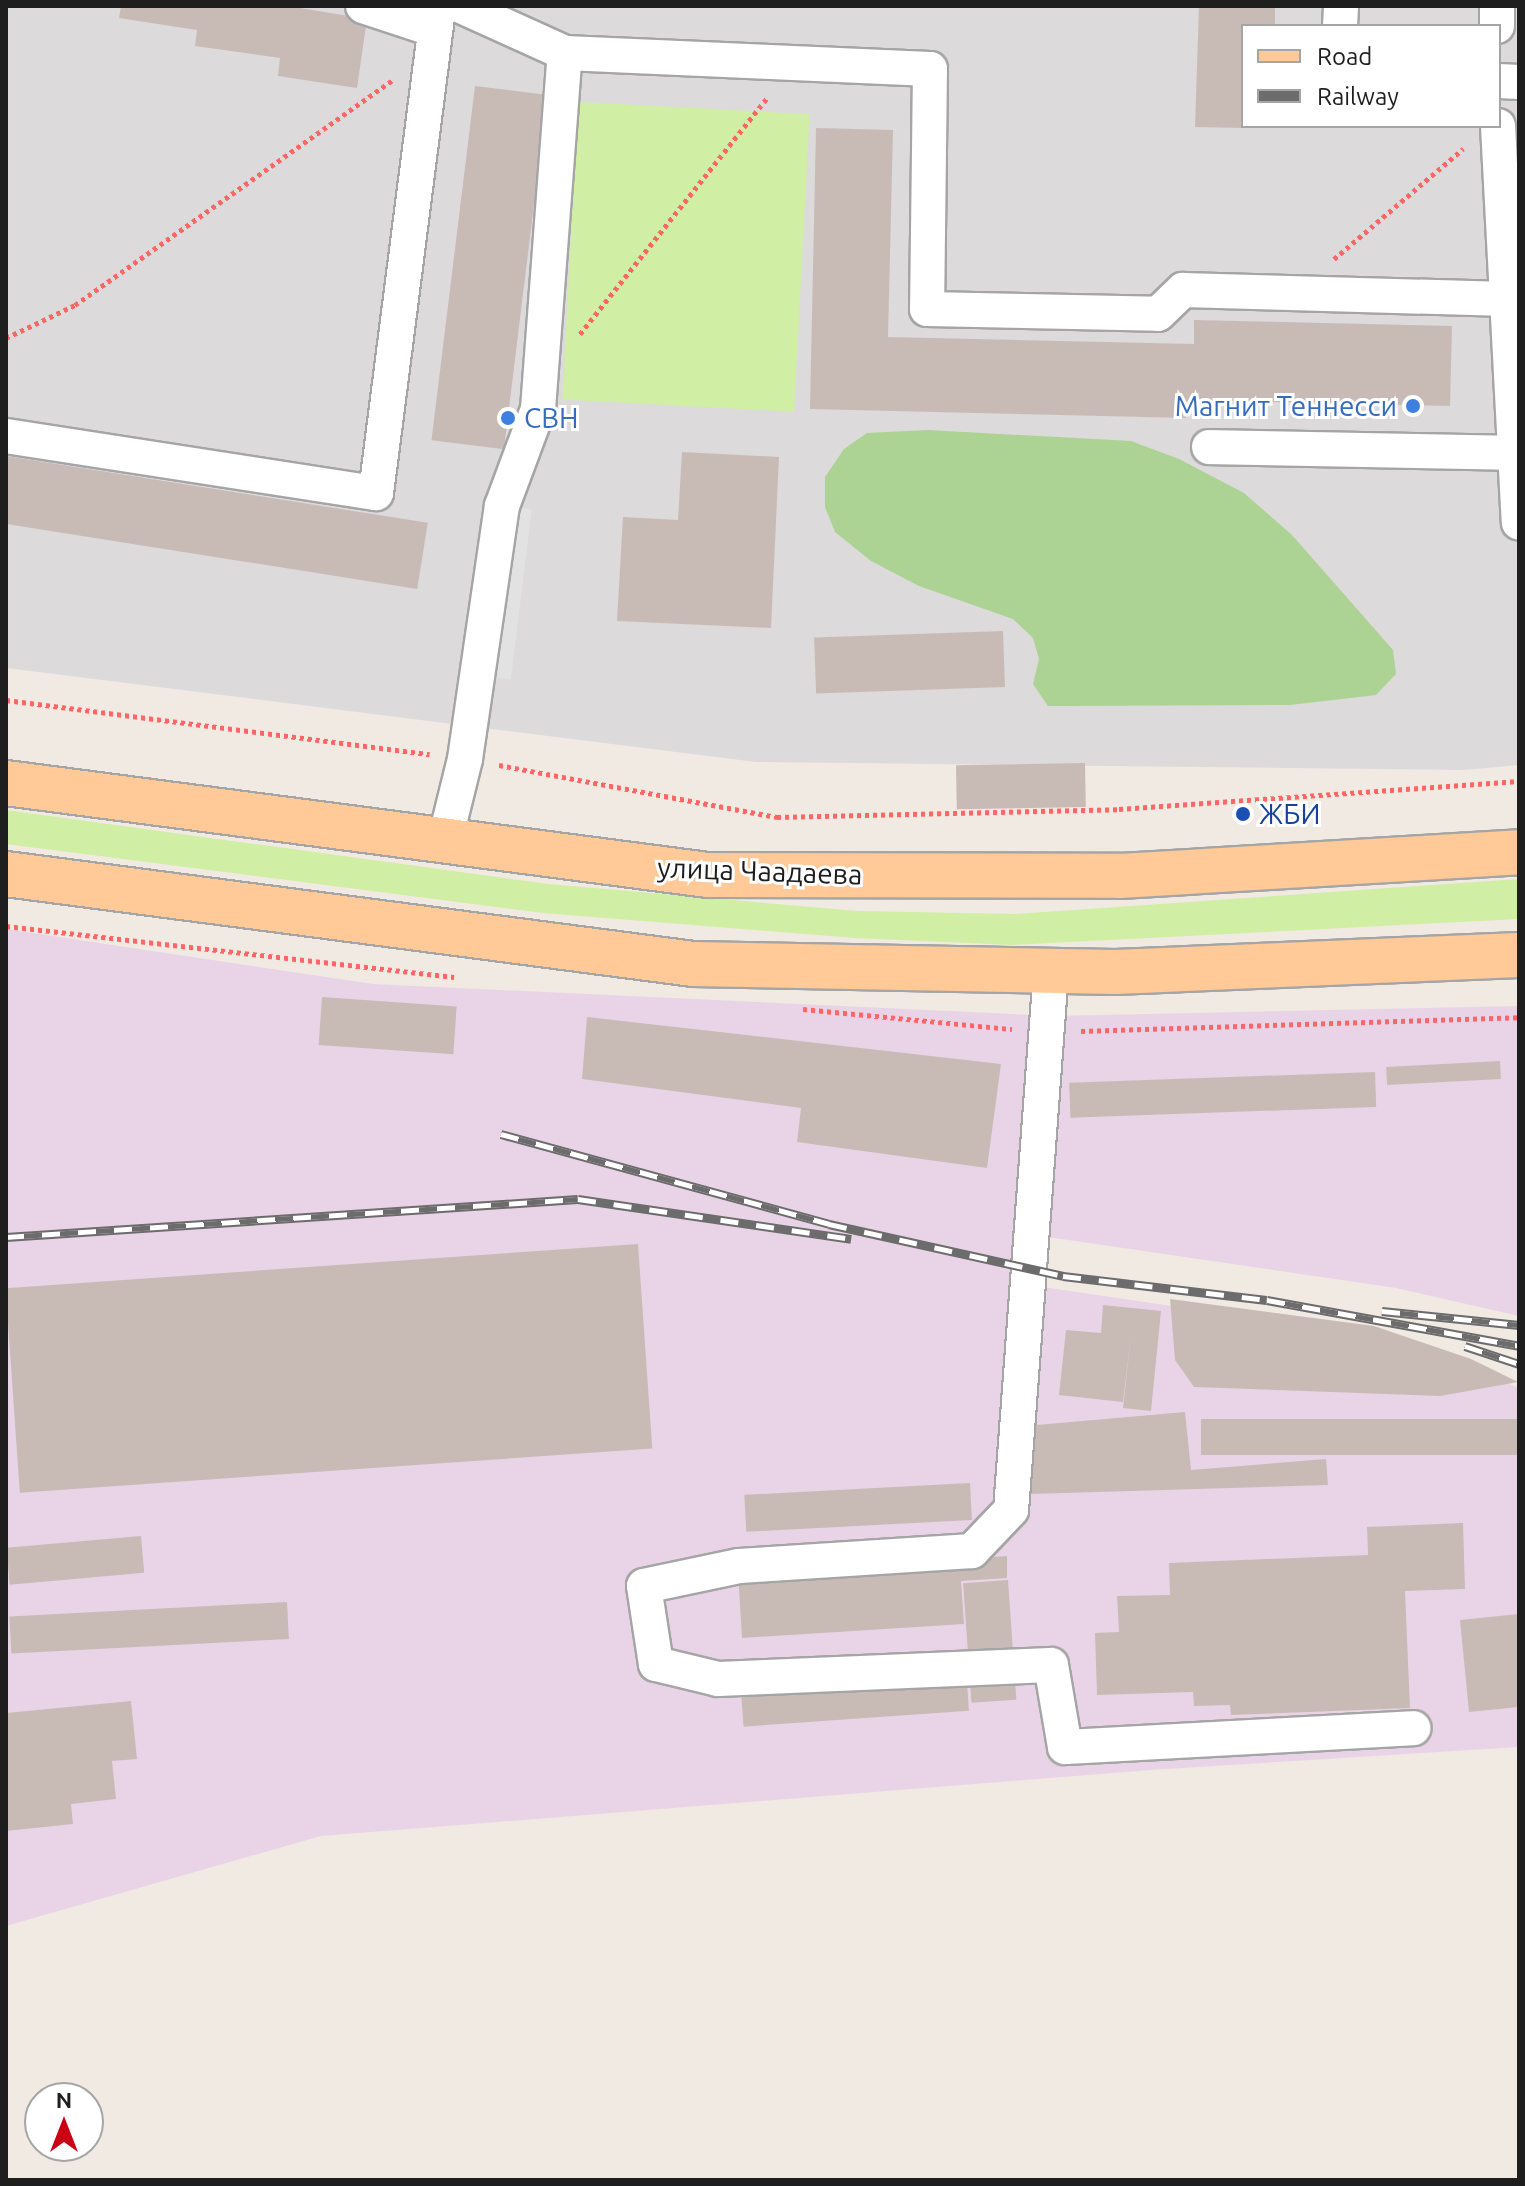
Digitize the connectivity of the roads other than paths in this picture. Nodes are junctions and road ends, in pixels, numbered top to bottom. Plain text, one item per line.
1 (363, 6) edge
2 (461, 6) edge
3 (531, 22) edge
4 (435, 30) edge
5 (565, 53) junction
6 (1498, 128) edge
7 (1508, 299) junction
8 (6, 436) edge
9 (1209, 447) dead end
10 (1517, 453) edge
11 (1519, 522) edge
12 (6, 783) edge
13 (445, 840) junction
14 (1519, 852) edge
15 (6, 874) edge
16 (1519, 955) edge
17 (1051, 971) junction
18 (1413, 1728) dead end

1 - 4 street
2 - 3 street
3 - 5 street
4 - 8 street
5 - 7 street
5 - 13 street
6 - 7 street
7 - 10 street
9 - 10 street
10 - 11 street
12 - 13 main road, улица Чаадаева
13 - 14 main road, улица Чаадаева
15 - 17 main road
16 - 17 main road
17 - 18 street

